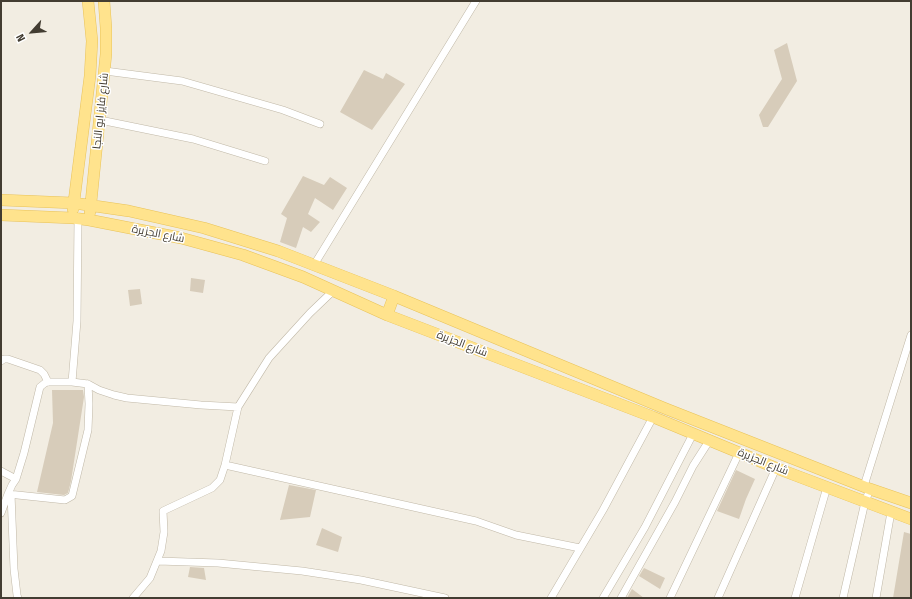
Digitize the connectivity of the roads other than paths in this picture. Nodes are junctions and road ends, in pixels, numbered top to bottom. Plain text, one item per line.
1 (88, 1) edge
2 (104, 1) edge
3 (476, 1) edge
4 (105, 71) junction
5 (100, 120) junction
6 (320, 124) dead end
7 (265, 161) dead end
8 (1, 200) edge
9 (74, 203) junction
10 (91, 205) junction
11 (1, 215) edge
12 (75, 218) junction
13 (89, 220) junction
14 (314, 265) junction
15 (333, 291) junction
16 (394, 296) junction
17 (387, 315) junction
18 (911, 335) edge
19 (1, 362) edge
20 (48, 382) junction
21 (72, 382) junction
22 (88, 384) junction
23 (651, 402) junction
24 (238, 407) junction
25 (664, 408) junction
26 (652, 417) junction
27 (693, 434) junction
28 (709, 441) junction
29 (739, 453) junction
30 (225, 465) junction
31 (776, 468) junction
32 (1, 471) edge
33 (16, 479) junction
34 (827, 487) junction
35 (867, 487) junction
36 (10, 494) junction
37 (865, 502) junction
38 (911, 503) edge
39 (1, 512) edge
40 (891, 512) junction
41 (911, 519) edge
42 (580, 548) junction
43 (158, 561) junction
44 (18, 598) edge
45 (133, 598) edge
46 (445, 598) edge
47 (551, 598) edge
48 (603, 598) edge
49 (621, 598) edge
50 (670, 598) edge
51 (718, 598) edge
52 (795, 598) edge
53 (843, 598) edge
54 (876, 598) edge

1 - 9 main road, شارع فايز ابو النجا
2 - 4 main road, شارع فايز ابو النجا
3 - 14 street
4 - 5 main road, شارع فايز ابو النجا
4 - 6 street
5 - 7 street
5 - 10 main road, شارع فايز ابو النجا
8 - 9 main road, شارع الجزيرة
9 - 10 main road, شارع الجزيرة
9 - 12 main road, شارع فايز ابو النجا
10 - 13 main road, شارع فايز ابو النجا
10 - 14 main road, شارع الجزيرة
11 - 12 main road, شارع الجزيرة
12 - 13 main road, شارع الجزيرة
12 - 21 street
13 - 15 main road, شارع الجزيرة
14 - 16 main road, شارع الجزيرة
15 - 17 main road, شارع الجزيرة
15 - 24 street
16 - 17 main road
16 - 23 main road, شارع الجزيرة
17 - 26 main road, شارع الجزيرة
18 - 35 street
19 - 20 street
20 - 21 street
20 - 33 street
21 - 22 street
22 - 24 street
22 - 36 street
23 - 25 main road, شارع الجزيرة
23 - 26 main road
24 - 30 street
25 - 26 main road
25 - 35 main road, شارع الجزيرة
26 - 27 main road, شارع الجزيرة
26 - 42 street
27 - 28 main road, شارع الجزيرة
27 - 48 street
28 - 29 main road, شارع الجزيرة
28 - 49 street
29 - 31 main road, شارع الجزيرة
29 - 50 street
30 - 42 street
30 - 43 street
31 - 34 main road, شارع الجزيرة
31 - 51 street
32 - 33 street
33 - 36 street
34 - 37 main road, شارع الجزيرة
34 - 52 street
35 - 37 street
35 - 38 main road, شارع الجزيرة
36 - 39 street
36 - 44 street
37 - 40 main road, شارع الجزيرة
37 - 53 street
40 - 41 main road, شارع الجزيرة
40 - 54 street
42 - 47 street
43 - 45 street
43 - 46 street

